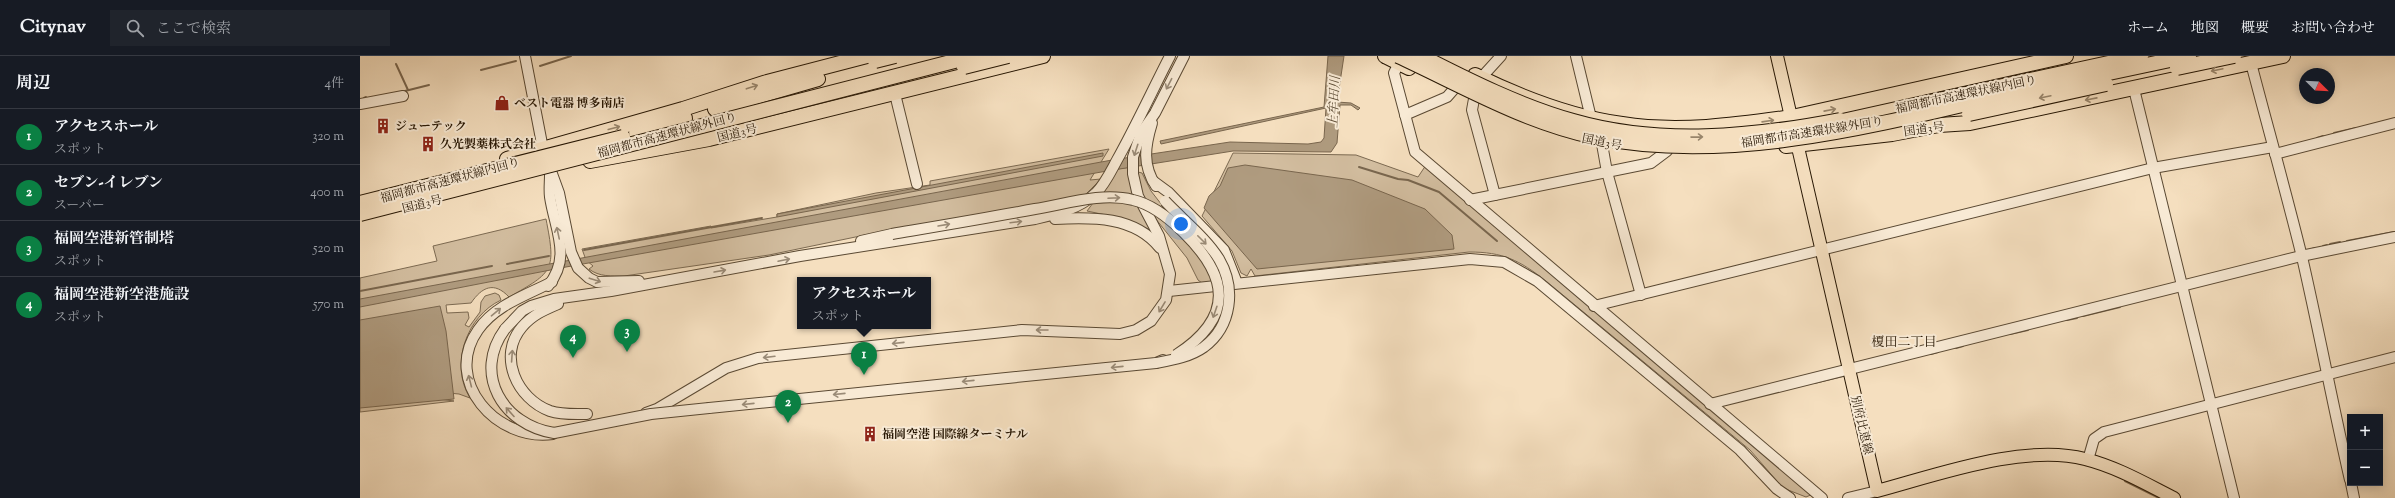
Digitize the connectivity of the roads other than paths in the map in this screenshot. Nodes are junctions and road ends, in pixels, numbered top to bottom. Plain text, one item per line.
1 (525, 56) edge
2 (867, 56) edge
3 (895, 56) edge
4 (936, 56) edge
5 (974, 56) edge
6 (1008, 56) edge
7 (1043, 56) edge
8 (1170, 56) edge
9 (1184, 56) edge
10 (1384, 56) edge
11 (1421, 56) edge
12 (1434, 56) edge
13 (1501, 56) edge
14 (1576, 56) edge
15 (1777, 56) edge
16 (2066, 56) edge
17 (2110, 56) edge
18 (2141, 56) edge
19 (2189, 56) edge
20 (2234, 56) edge
21 (2283, 56) edge
22 (1398, 59) edge
23 (2251, 63) junction
24 (1481, 78) junction
25 (1454, 89) junction
26 (2134, 89) junction
27 (896, 94) junction
28 (403, 96) dead end
29 (1474, 99) junction
30 (1862, 103) junction
31 (360, 104) edge
32 (1155, 113) junction
33 (1406, 115) junction
34 (1792, 117) junction
35 (1591, 118) junction
36 (2395, 123) edge
37 (1940, 125) junction
38 (636, 133) junction
39 (1602, 144) junction
40 (1799, 144) junction
41 (543, 149) junction
42 (1667, 151) junction
43 (2274, 151) junction
44 (553, 167) junction
45 (2153, 168) junction
46 (1607, 172) junction
47 (1152, 181) junction
48 (917, 184) dead end
49 (1495, 195) junction
50 (360, 198) edge
51 (1470, 200) junction
52 (360, 204) edge
53 (360, 214) edge
54 (1035, 219) junction
55 (360, 220) edge
56 (2395, 237) edge
57 (1823, 249) junction
58 (819, 254) junction
59 (1166, 256) junction
60 (2301, 256) junction
61 (552, 282) junction
62 (655, 282) junction
63 (1237, 283) junction
64 (2182, 287) junction
65 (1169, 291) junction
66 (576, 295) junction
67 (1642, 295) junction
68 (531, 306) junction
69 (1594, 306) junction
70 (2395, 357) edge
71 (1156, 363) junction
72 (1850, 369) junction
73 (2328, 374) junction
74 (1710, 404) junction
75 (2212, 406) junction
76 (587, 414) dead end
77 (2088, 460) junction
78 (2347, 468) edge
79 (2352, 486) edge
80 (1877, 491) junction
81 (1790, 498) edge
82 (1822, 498) edge
83 (1848, 498) edge
84 (2174, 498) edge
85 (2234, 498) edge
86 (2354, 498) edge

1 - 41 street
41 -> 2 highway, 国道3号
3 - 38 highway, bridge
4 - 38 highway, 福岡都市高速環状線内回り
5 - 44 highway, 福岡都市高速環状線外回り, bridge
6 - 44 highway, bridge
7 - 27 highway, 国道3号
8 - 54 street
9 -> 32 street
10 - 22 highway, 国道3号
11 -> 18 highway, 福岡都市高速環状線内回り, bridge
12 - 24 highway, 国道3号
13 - 24 street
14 - 35 street
15 - 34 main road, 別府比恵線
16 - 30 highway, 国道3号
17 - 30 highway
19 - 22 highway, 福岡都市高速環状線外回り, bridge
20 -> 37 highway, bridge
21 - 23 highway, 国道3号
22 - 25 highway, 国道3号
22 - 33 street
23 -> 26 highway, 国道3号
23 - 43 street
24 - 35 highway, 国道3号
25 - 29 highway, 国道3号
25 - 33 street
26 -> 37 highway, 国道3号
26 - 45 street
27 - 44 highway, 国道3号
27 - 48 street
28 - 31 street
29 - 39 highway, 国道3号
29 - 49 street
34 -> 30 highway, 国道3号
32 - 47 street
32 -> 59 street
33 - 51 street
35 -> 34 highway, 国道3号
34 - 40 main road, 別府比恵線
36 - 43 street
37 - 40 highway, 国道3号
38 - 52 highway, 福岡都市高速環状線内回り, bridge
39 - 42 highway, 国道3号
39 - 46 street
40 - 42 highway, 国道3号
40 - 57 main road, 別府比恵線
41 - 44 street
41 - 50 highway, 国道3号
42 - 46 street
43 - 45 street
43 - 60 street
44 - 53 highway, 福岡都市高速環状線外回り, bridge
44 - 55 highway, 国道3号
61 -> 44 street
44 -> 62 street
45 - 57 street
45 - 64 street
46 - 49 street
46 - 67 street
47 - 63 street
47 -> 71 street, bridge
49 - 51 street
51 - 69 street
58 -> 54 street
54 - 59 street
56 - 60 street
57 - 67 street
57 - 72 main road, 別府比恵線
62 -> 58 street
58 -> 71 street, bridge
59 - 65 street
60 - 64 street
60 - 73 street
65 -> 61 street
61 - 68 street
62 - 66 street
63 - 65 street
63 - 81 street
64 - 72 street
64 - 75 street
66 - 68 street
76 -> 66 street
67 - 69 street
71 -> 68 street, bridge
69 - 74 street
70 - 73 street
72 - 74 street
72 - 80 main road, 別府比恵線
73 - 75 street
73 - 78 street
74 - 82 street
75 - 77 street
75 - 85 street
77 - 80 main road
77 - 84 main road
79 - 86 street
80 - 83 street

